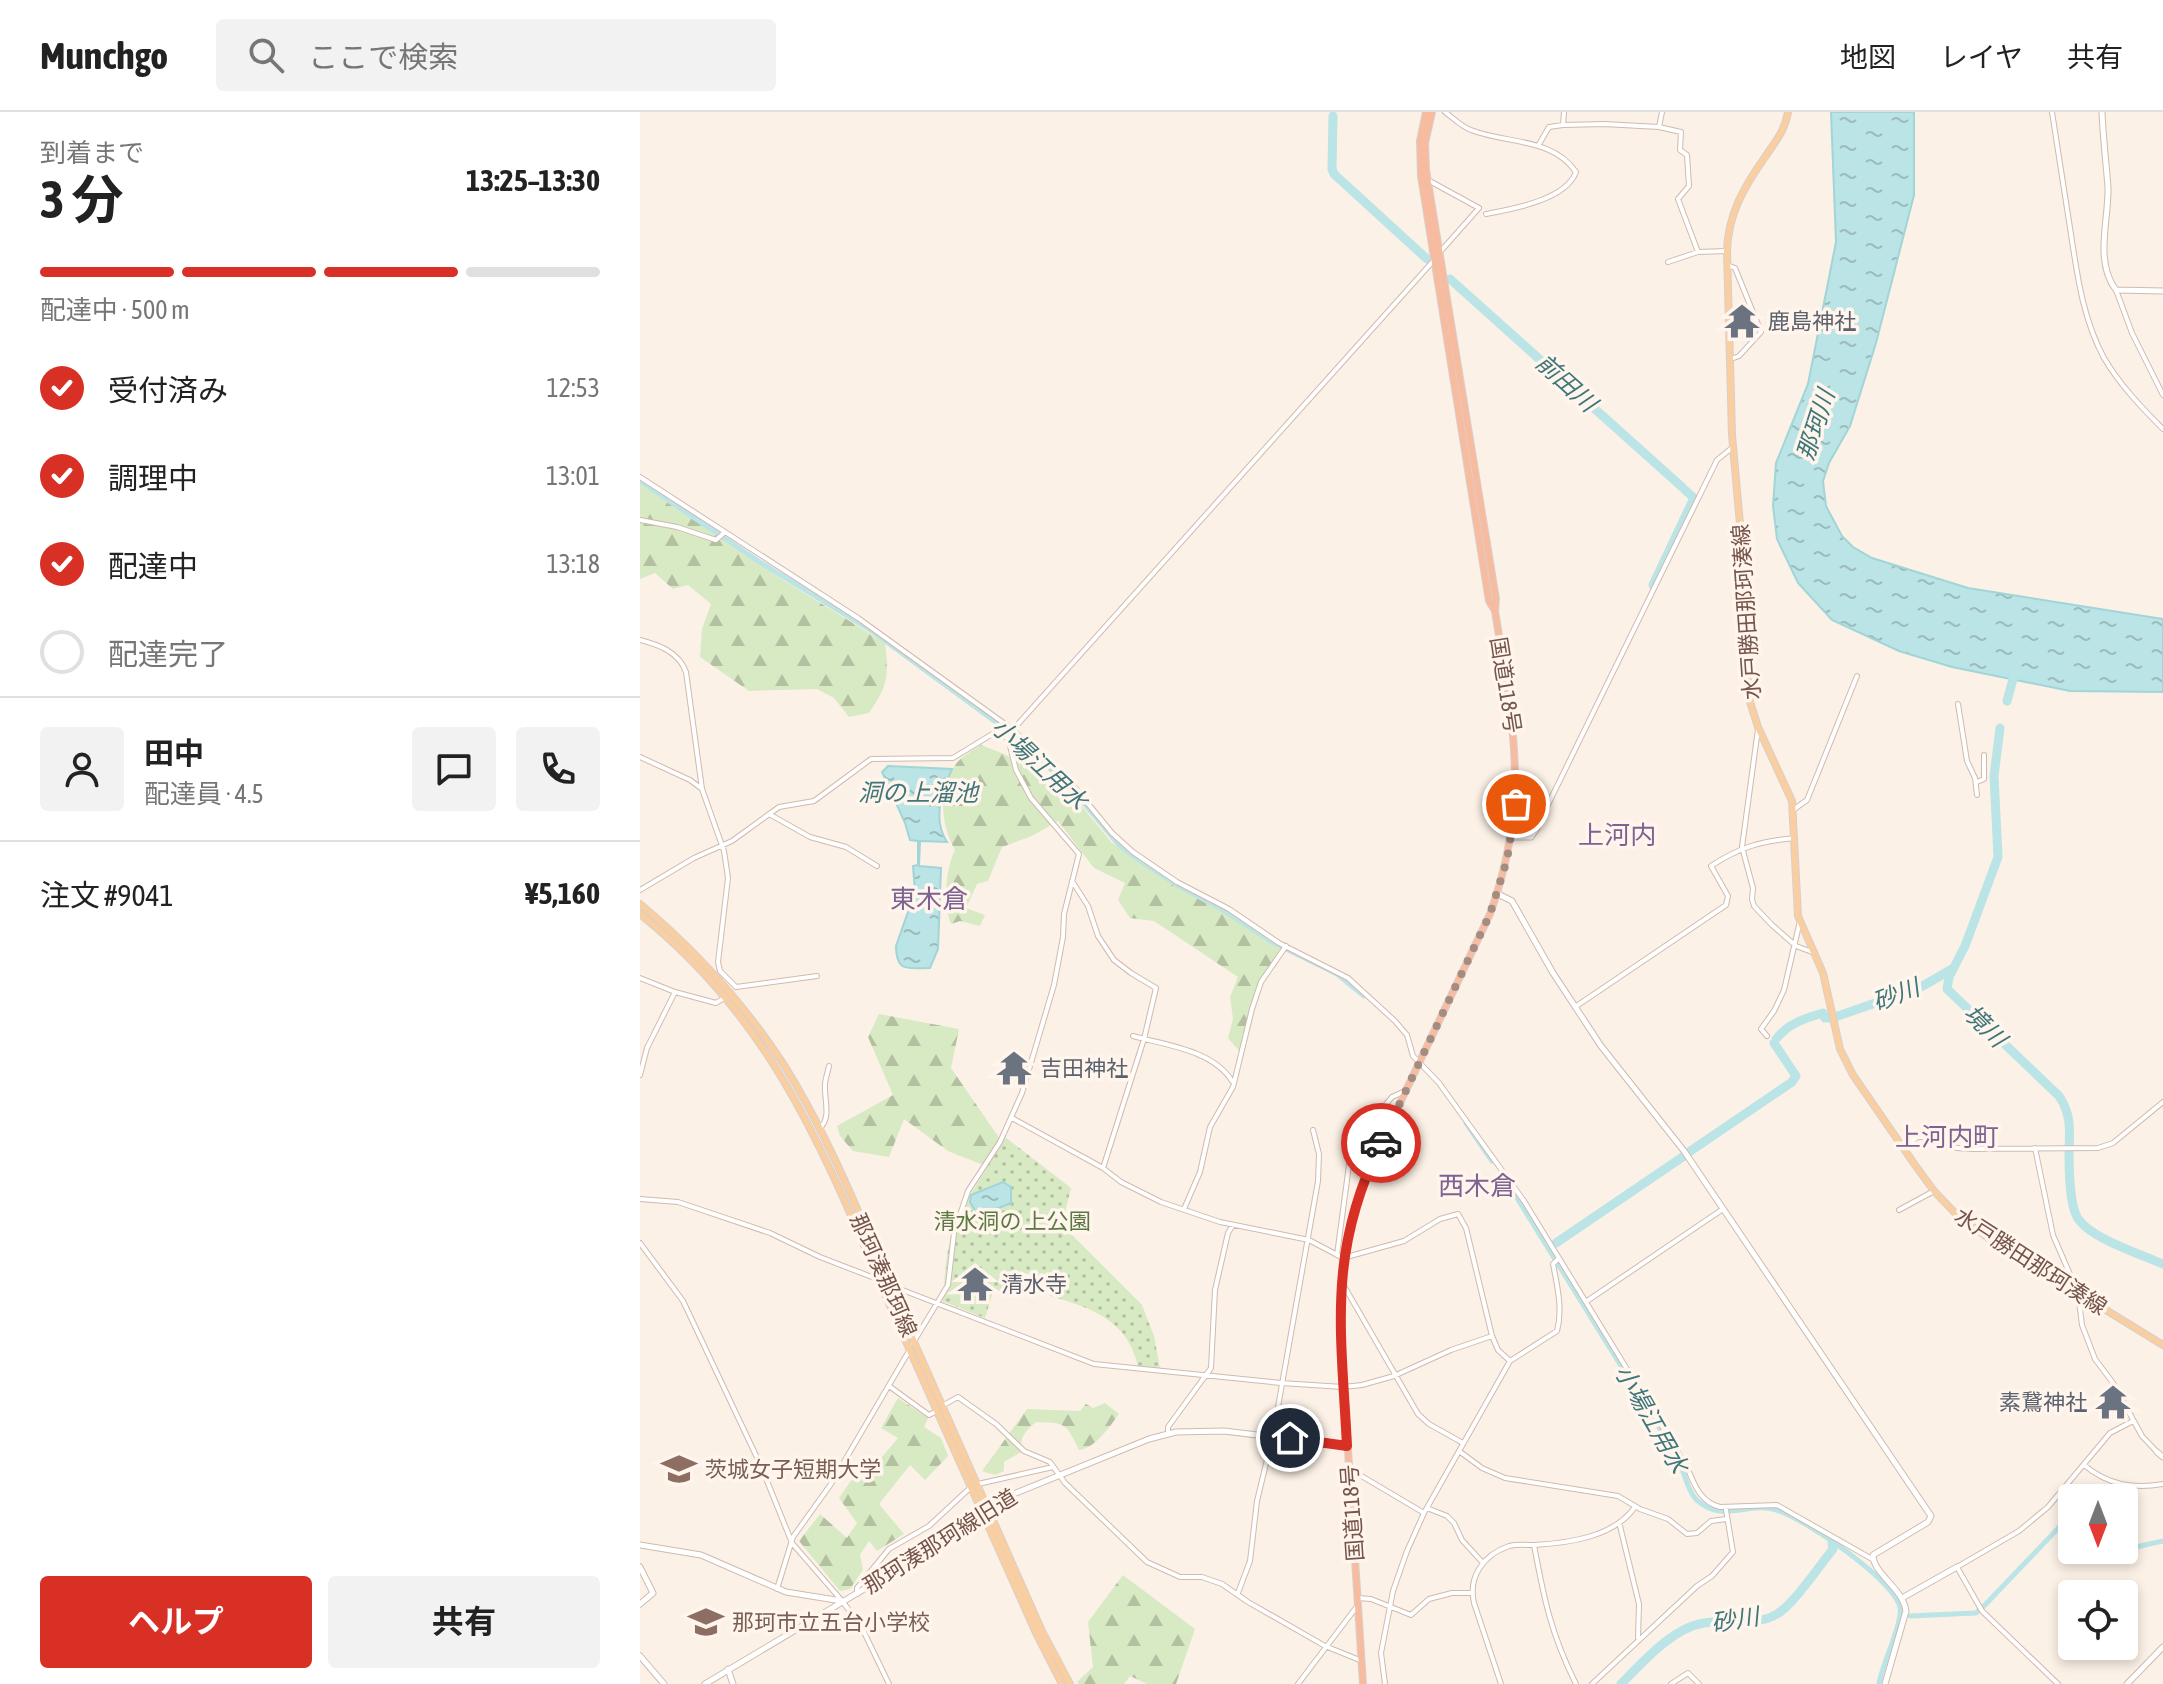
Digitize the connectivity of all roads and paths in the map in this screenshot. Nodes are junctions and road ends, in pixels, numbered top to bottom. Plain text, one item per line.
1 (1429, 112) edge
2 (1445, 112) edge
3 (1564, 112) edge
4 (1662, 112) edge
5 (1788, 112) edge
6 (2052, 112) edge
7 (2102, 112) edge
8 (1563, 125) junction
9 (1659, 127) junction
10 (1538, 146) junction
11 (1424, 178) junction
12 (1486, 214) dead end
13 (1727, 251) junction
14 (1698, 252) junction
15 (1436, 257) junction
16 (1668, 262) dead end
17 (1727, 265) junction
18 (2116, 290) junction
19 (2163, 291) edge
20 (1731, 359) junction
21 (2163, 395) edge
22 (2163, 429) edge
23 (1733, 447) junction
24 (640, 477) edge
25 (640, 520) edge
26 (723, 535) junction
27 (640, 640) edge
28 (1857, 676) dead end
29 (1958, 704) dead end
30 (1758, 727) junction
31 (1010, 733) junction
32 (1984, 755) dead end
33 (640, 757) edge
34 (1977, 782) junction
35 (702, 789) junction
36 (1977, 795) dead end
37 (1793, 810) junction
38 (769, 814) junction
39 (1537, 828) joint
40 (1512, 837) junction
41 (1795, 838) junction
42 (721, 846) junction
43 (1742, 847) junction
44 (877, 866) dead end
45 (1072, 881) junction
46 (640, 890) edge
47 (1498, 894) junction
48 (640, 904) edge
49 (640, 914) edge
50 (1800, 921) junction
51 (1796, 946) junction
52 (1284, 948) junction
53 (1814, 952) junction
54 (817, 976) dead end
55 (640, 978) edge
56 (675, 992) junction
57 (730, 992) junction
58 (1575, 1007) junction
59 (1133, 1036) dead end
60 (1767, 1036) dead end
61 (1144, 1039) junction
62 (1420, 1062) junction
63 (829, 1066) dead end
64 (640, 1075) edge
65 (1234, 1083) junction
66 (1407, 1091) junction
67 (2163, 1102) edge
68 (1012, 1118) junction
69 (819, 1129) junction
70 (1313, 1130) dead end
71 (1903, 1147) junction
72 (2035, 1148) junction
73 (1103, 1168) junction
74 (1934, 1191) junction
75 (640, 1199) edge
76 (1184, 1209) junction
77 (1723, 1209) junction
78 (1899, 1210) dead end
79 (1233, 1225) junction
80 (1309, 1240) junction
81 (640, 1243) edge
82 (1340, 1256) junction
83 (1556, 1261) junction
84 (879, 1280) junction
85 (1340, 1282) junction
86 (890, 1285) junction
87 (2078, 1293) junction
88 (1587, 1301) junction
89 (938, 1303) junction
90 (1492, 1336) junction
91 (914, 1342) junction
92 (2163, 1345) edge
93 (910, 1350) junction
94 (1510, 1361) junction
95 (1208, 1374) junction
96 (1394, 1376) junction
97 (1281, 1383) junction
98 (889, 1386) junction
99 (1343, 1387) junction
100 (940, 1408) junction
101 (2133, 1421) junction
102 (1168, 1433) junction
103 (1273, 1435) junction
104 (1463, 1443) junction
105 (1347, 1446) junction
106 (1459, 1451) junction
107 (2160, 1454) edge
108 (2084, 1465) junction
109 (1053, 1467) junction
110 (1348, 1468) junction
111 (1059, 1474) junction
112 (2163, 1484) edge
113 (974, 1486) junction
114 (1635, 1507) junction
115 (1426, 1510) junction
116 (1726, 1510) dead end
117 (986, 1511) junction
118 (1727, 1518) junction
119 (1619, 1525) junction
120 (792, 1543) junction
121 (640, 1545) edge
122 (1534, 1545) junction
123 (1872, 1559) junction
124 (1483, 1563) junction
125 (640, 1567) edge
126 (1957, 1567) junction
127 (777, 1589) junction
128 (1238, 1593) junction
129 (1471, 1593) junction
130 (857, 1594) junction
131 (1902, 1598) junction
132 (1358, 1601) junction
133 (843, 1602) junction
134 (640, 1604) edge
135 (1390, 1607) junction
136 (1638, 1641) junction
137 (1325, 1646) junction
138 (2163, 1647) edge
139 (640, 1656) edge
140 (1362, 1661) junction
141 (728, 1669) junction
142 (664, 1684) edge
143 (705, 1684) edge
144 (733, 1684) edge
145 (889, 1684) edge
146 (1062, 1684) edge
147 (1070, 1684) edge
148 (1298, 1684) edge
149 (1363, 1684) edge
150 (1385, 1684) edge
151 (1501, 1684) edge
152 (1576, 1684) edge
153 (1592, 1684) edge
154 (1671, 1684) edge
155 (1699, 1684) edge
156 (1885, 1684) edge
157 (2058, 1684) edge
158 (2127, 1684) edge

1 - 11 highway, 国道118号
2 - 10 street
3 - 8 street
4 - 9 street
5 - 13 main road, 水戸勝田那珂湊線
6 - 22 street
7 - 18 street
8 - 9 street
8 - 10 street
9 - 14 street
10 - 12 street
11 - 15 highway, 国道118号
11 - 15 street
13 - 14 street
13 - 17 main road, 水戸勝田那珂湊線
14 - 16 street
15 - 31 street
15 - 40 highway, 国道118号
17 - 20 main road, 水戸勝田那珂湊線
17 - 20 street
18 - 19 street
18 - 21 street
20 - 23 main road, 水戸勝田那珂湊線
23 - 30 main road, 水戸勝田那珂湊線
23 - 39 street
24 - 26 street
25 - 26 street
26 - 31 street
27 - 35 street
28 - 37 street
29 - 34 street
30 - 37 main road, 水戸勝田那珂湊線
30 - 43 street
31 - 38 street
31 - 45 street
31 - 52 street
32 - 34 street
33 - 35 street
34 - 36 street
35 - 42 street
37 - 41 main road, 水戸勝田那珂湊線
38 - 42 street
38 - 44 street
39 - 40 street
40 - 47 highway, 国道118号
41 - 43 street
41 - 50 main road, 水戸勝田那珂湊線
42 - 46 street
42 - 57 street
43 - 51 street
43 - 58 street
45 - 61 street
45 - 68 street
47 - 58 street
47 - 62 highway, 国道118号
48 - 57 main road, 那珂湊那珂線
49 - 57 main road, 那珂湊那珂線
50 - 51 street
50 - 53 main road, 水戸勝田那珂湊線
51 - 53 street
51 - 60 street
52 - 62 street
52 - 65 street
53 - 71 main road, 水戸勝田那珂湊線
54 - 57 street
55 - 56 street
56 - 57 street
56 - 64 street
57 - 69 main road, 那珂湊那珂線
57 - 84 main road, 那珂湊那珂線
58 - 77 street
59 - 61 street
61 - 65 street
61 - 73 street
62 - 66 highway, 国道118号
62 - 83 street
63 - 69 street
65 - 76 street
66 - 82 highway, 国道118号
66 - 82 street
67 - 72 street
68 - 73 street
68 - 89 street
69 - 86 main road, 那珂湊那珂線
70 - 80 street
71 - 72 street
71 - 74 main road, 水戸勝田那珂湊線
72 - 87 street
73 - 76 street
74 - 78 street
74 - 87 main road, 水戸勝田那珂湊線
75 - 84 street
76 - 79 street
77 - 88 street
77 - 123 street
79 - 80 street
79 - 95 street
80 - 82 street
80 - 97 street
81 - 120 street, 那珂湊那珂線旧道
82 - 85 highway, 国道118号
82 - 90 street
83 - 88 street
83 - 94 street
84 - 86 street
84 - 93 main road, 那珂湊那珂線
85 - 96 street
85 - 99 highway, 国道118号
86 - 89 street
86 - 91 main road, 那珂湊那珂線
87 - 92 main road, 水戸勝田那珂湊線
87 - 101 street
88 - 123 street
89 - 91 street
89 - 95 street
90 - 94 street
90 - 96 street
91 - 93 street
91 - 100 main road, 那珂湊那珂線
93 - 98 street
93 - 100 main road, 那珂湊那珂線
94 - 104 street
95 - 97 street
95 - 102 street
96 - 99 street
96 - 104 street
97 - 99 street
97 - 103 street
98 - 100 street
98 - 120 street
99 - 105 highway, 国道118号
100 - 109 street
100 - 113 main road, 那珂湊那珂線
101 - 107 street
101 - 108 street
102 - 103 street, 那珂湊那珂線旧道
102 - 111 street, 那珂湊那珂線旧道
103 - 105 street, 那珂湊那珂線旧道
103 - 128 street
104 - 106 street
105 - 110 highway, 国道118号
106 - 114 street
106 - 115 street
108 - 112 street
108 - 126 street
109 - 111 street
109 - 113 street
110 - 115 street
110 - 132 highway, 国道118号
111 - 117 street, 那珂湊那珂線旧道
111 - 128 street
113 - 117 main road, 那珂湊那珂線
113 - 130 street
114 - 118 street
114 - 119 street
115 - 124 street
115 - 135 street
116 - 118 street
117 - 130 street, 那珂湊那珂線旧道
117 - 146 main road, 那珂湊那珂線
117 - 147 main road, 那珂湊那珂線
118 - 136 street
119 - 122 street
119 - 136 street
120 - 127 street
120 - 133 street, 那珂湊那珂線旧道
121 - 127 street
122 - 124 street
122 - 152 street
123 - 131 street
124 - 129 street
125 - 134 street
126 - 131 street
126 - 157 street
127 - 133 street
128 - 137 street
129 - 135 street
129 - 151 street
130 - 133 street, 那珂湊那珂線旧道
131 - 156 street
132 - 135 street
132 - 137 street
132 - 140 highway, 国道118号
133 - 141 street
133 - 145 street
135 - 150 street
136 - 153 street
137 - 140 street
137 - 148 street
138 - 158 street
139 - 142 street
140 - 149 highway, 国道118号
141 - 143 street
141 - 144 street
154 - 155 street

